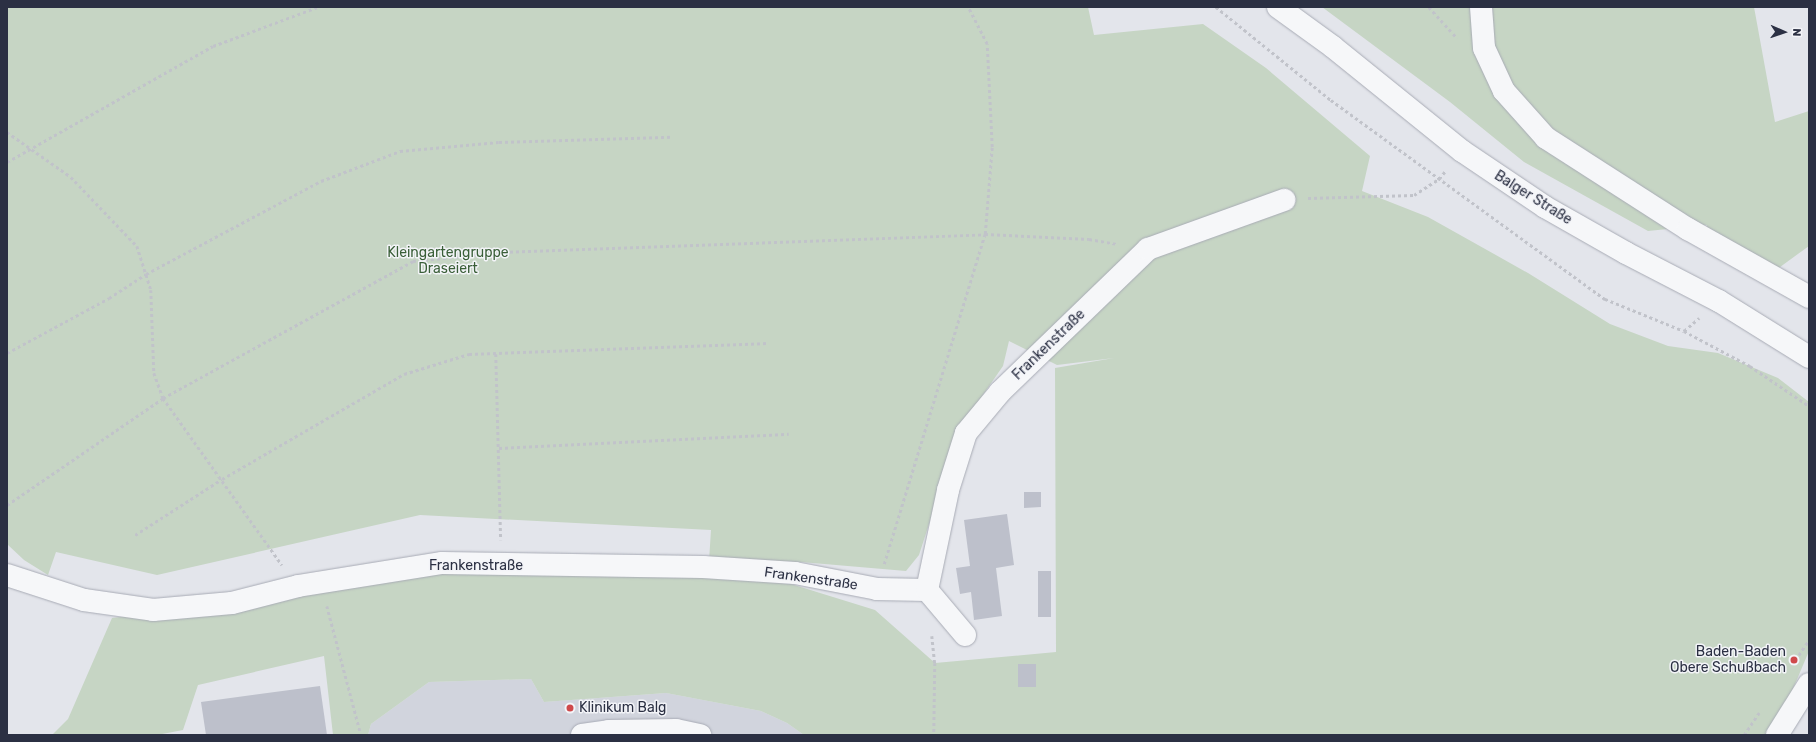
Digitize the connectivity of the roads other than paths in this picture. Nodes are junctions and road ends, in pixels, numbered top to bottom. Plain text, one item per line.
1 (1278, 7) edge
2 (1481, 7) edge
3 (1284, 200) road end
4 (1809, 297) edge
5 (1809, 356) edge
6 (7, 575) edge
7 (928, 590) junction
8 (965, 636) dead end
9 (1809, 684) edge
10 (582, 735) edge
11 (700, 735) edge
12 (1777, 735) edge

1 - 5 street, Balger Straße
2 - 4 street
3 - 7 street, Frankenstraße
6 - 7 street, Frankenstraße
7 - 8 street
9 - 12 street
10 - 11 street

